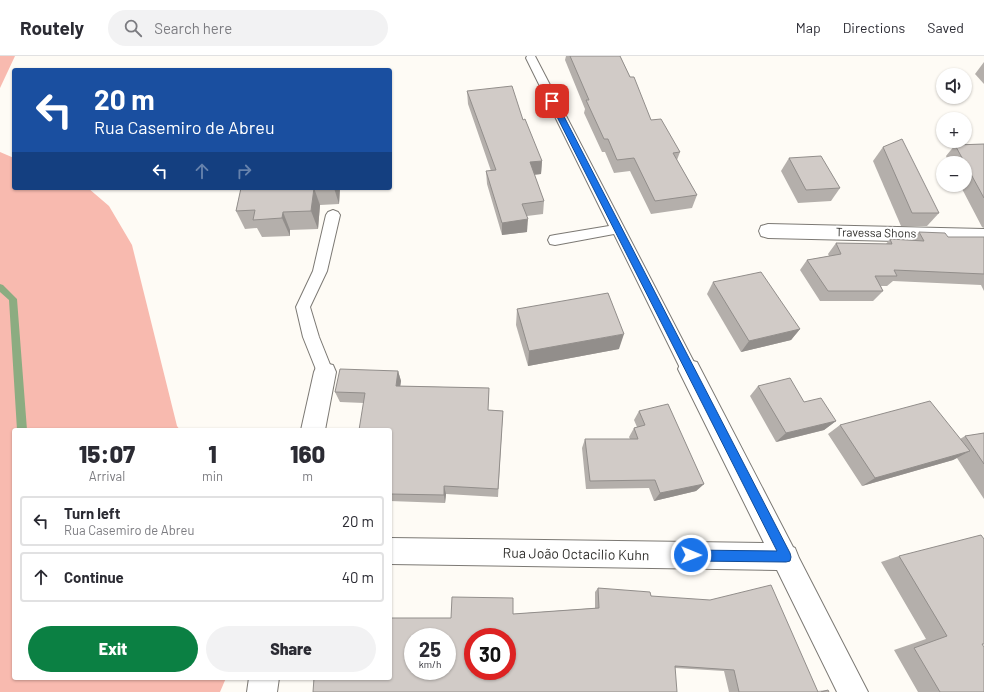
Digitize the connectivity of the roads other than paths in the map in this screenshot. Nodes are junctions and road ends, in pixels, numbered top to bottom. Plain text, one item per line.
1 (531, 58) dead end
2 (333, 215) dead end
3 (617, 229) junction
4 (768, 230) dead end
5 (984, 236) edge
6 (555, 240) dead end
7 (689, 369) joint
8 (325, 372) joint
9 (313, 428) edge
10 (392, 551) edge
11 (786, 557) junction
12 (264, 680) edge
13 (262, 692) edge
14 (853, 692) edge

1 - 3 lane
2 - 8 lane
3 - 6 lane
3 - 7 lane
4 - 5 street, Travessa Shons
7 - 11 street
8 - 9 street
10 - 11 street, Rua João Octacilio Kuhn
11 - 14 street
12 - 13 street

